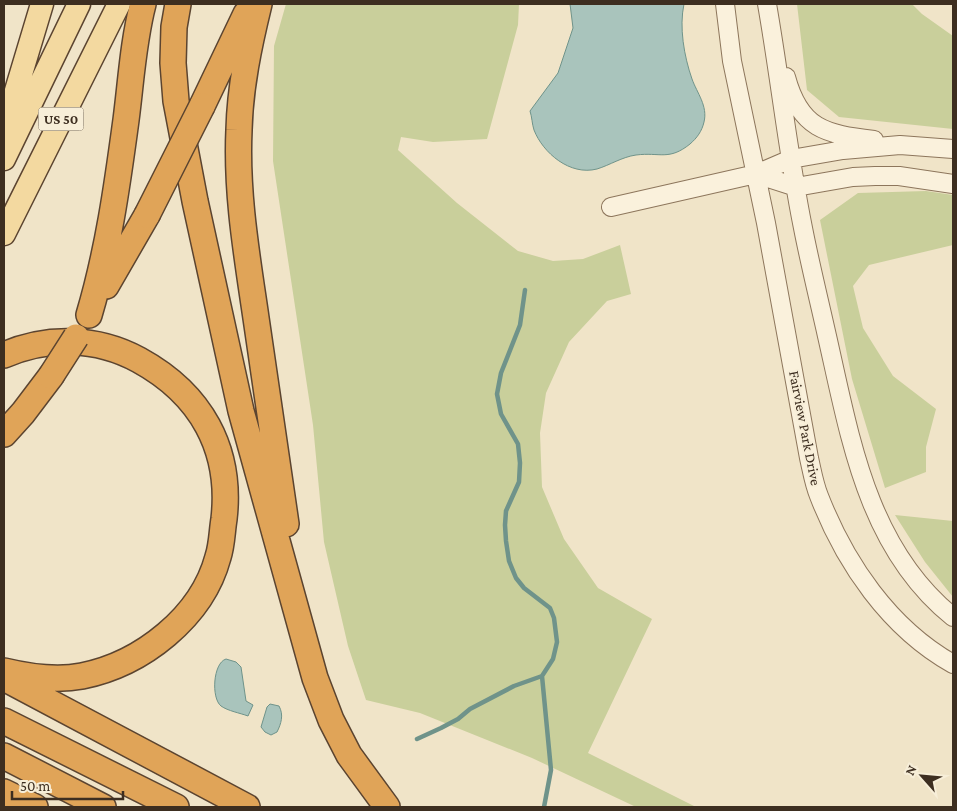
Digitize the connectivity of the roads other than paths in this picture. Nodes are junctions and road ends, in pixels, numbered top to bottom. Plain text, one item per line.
1 (42, 4) edge
2 (79, 4) edge
3 (119, 4) edge
4 (143, 4) edge
5 (178, 4) edge
6 (250, 4) edge
7 (258, 4) edge
8 (725, 4) edge
9 (767, 4) edge
10 (770, 26) junction
11 (4, 123) edge
12 (911, 145) junction
13 (953, 148) edge
14 (791, 158) junction
15 (4, 160) edge
16 (756, 174) junction
17 (953, 184) edge
18 (796, 187) junction
19 (610, 208) dead end
20 (4, 234) edge
21 (89, 315) junction
22 (4, 355) edge
23 (4, 434) edge
24 (953, 617) edge
25 (300, 628) junction
26 (953, 664) edge
27 (4, 671) edge
28 (4, 678) edge
29 (4, 721) edge
30 (4, 756) edge
31 (4, 792) edge
32 (35, 807) edge
33 (104, 807) edge
34 (176, 807) edge
35 (247, 807) edge
36 (387, 807) edge

1 - 11 main road
2 - 15 main road, US 50
3 - 20 main road, US 50
4 - 21 highway
5 - 25 highway
6 - 21 highway, bridge
7 - 25 highway
8 - 16 street, Fairview Park Drive
9 - 10 street
10 - 12 street
10 - 14 street
12 - 13 street
12 - 14 street
14 - 16 street
14 - 18 street
16 - 18 street
16 - 19 street
16 - 26 street, Fairview Park Drive
17 - 18 street
18 - 24 street
21 - 23 highway, bridge
22 - 27 highway
25 - 36 highway
28 - 35 highway
29 - 34 highway
30 - 33 highway
31 - 32 highway

